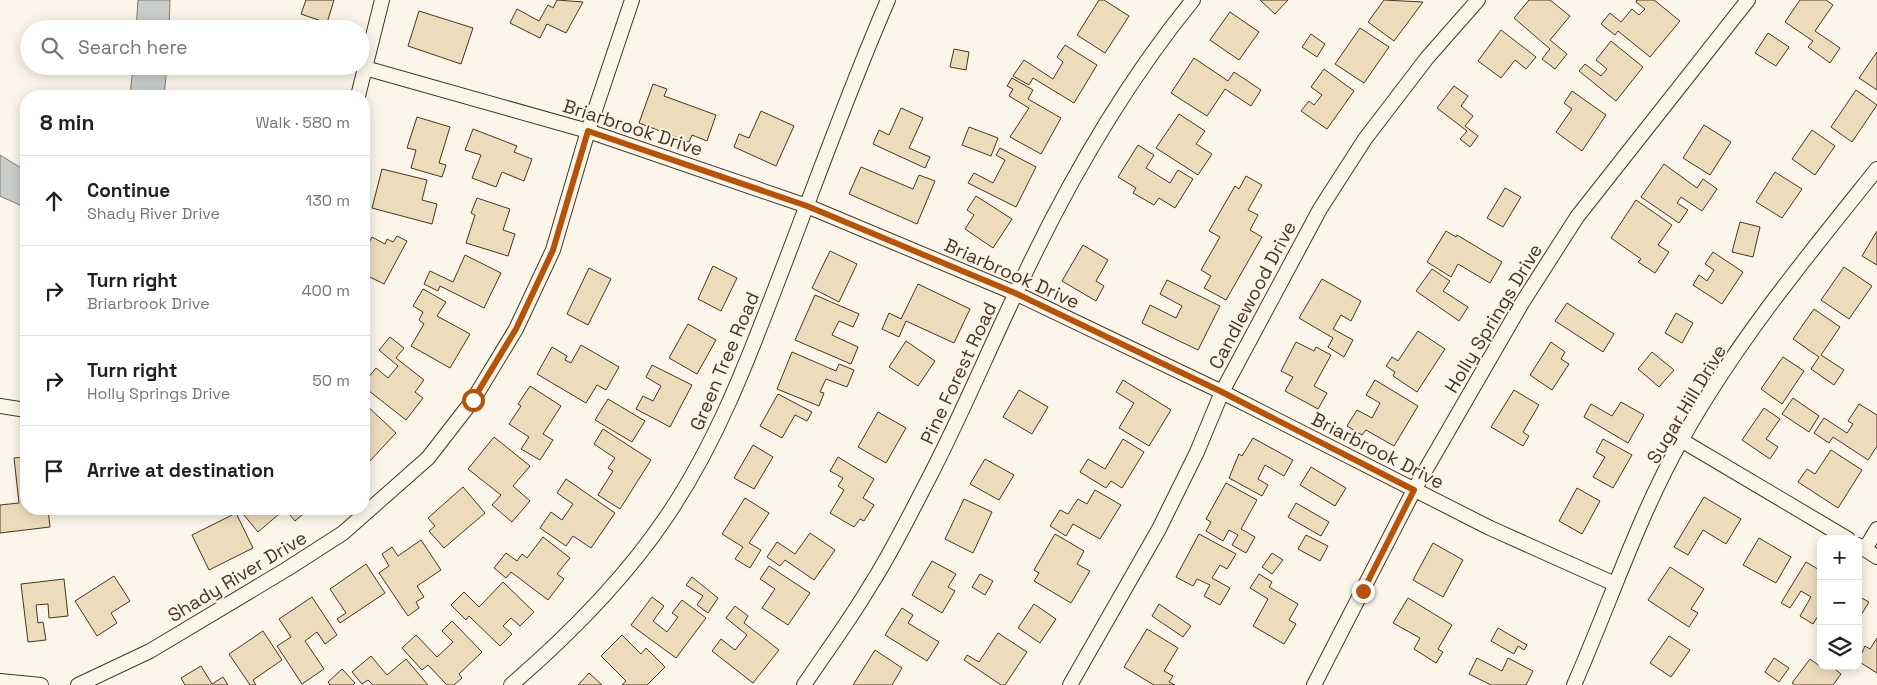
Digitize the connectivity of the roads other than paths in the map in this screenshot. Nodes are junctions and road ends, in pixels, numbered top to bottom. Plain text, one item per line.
1 (382, 0) edge
2 (632, 0) edge
3 (888, 0) edge
4 (1193, 0) edge
5 (1478, 0) edge
6 (1748, 0) edge
7 (370, 48) edge
8 (370, 69) edge
9 (363, 75) edge
10 (360, 90) edge
11 (588, 131) junction
12 (1877, 169) edge
13 (807, 206) junction
14 (1015, 293) junction
15 (1222, 392) junction
16 (0, 406) edge
17 (20, 409) edge
18 (1681, 440) junction
19 (1414, 490) junction
20 (370, 509) edge
21 (363, 515) edge
22 (1877, 530) edge
23 (1841, 535) edge
24 (1862, 546) edge
25 (1862, 548) edge
26 (1877, 556) edge
27 (1615, 584) junction
28 (0, 681) edge
29 (40, 685) edge
30 (78, 685) edge
31 (511, 685) edge
32 (804, 685) edge
33 (1070, 685) edge
34 (1314, 685) edge
35 (1574, 685) edge

1 - 7 street
2 - 11 street, Shady River Drive
3 - 13 street, Green Tree Road
4 - 14 street, Pine Forest Road
5 - 15 street, Candlewood Drive
6 - 19 street, Holly Springs Drive
8 - 11 street, Briarbrook Drive
9 - 10 street
11 - 13 street, Briarbrook Drive
11 - 20 street, Shady River Drive
12 - 18 street, Sugar Hill Drive
13 - 14 street, Briarbrook Drive
13 - 31 street, Green Tree Road
14 - 15 street, Briarbrook Drive
14 - 32 street, Pine Forest Road
15 - 19 street, Briarbrook Drive
15 - 33 street, Candlewood Drive
16 - 17 street
18 - 23 street
18 - 27 street, Sugar Hill Drive
19 - 27 street, Briarbrook Drive
19 - 34 street, Holly Springs Drive
21 - 30 street, Shady River Drive
22 - 24 street
25 - 26 street
27 - 35 street, Sugar Hill Drive
28 - 29 street

